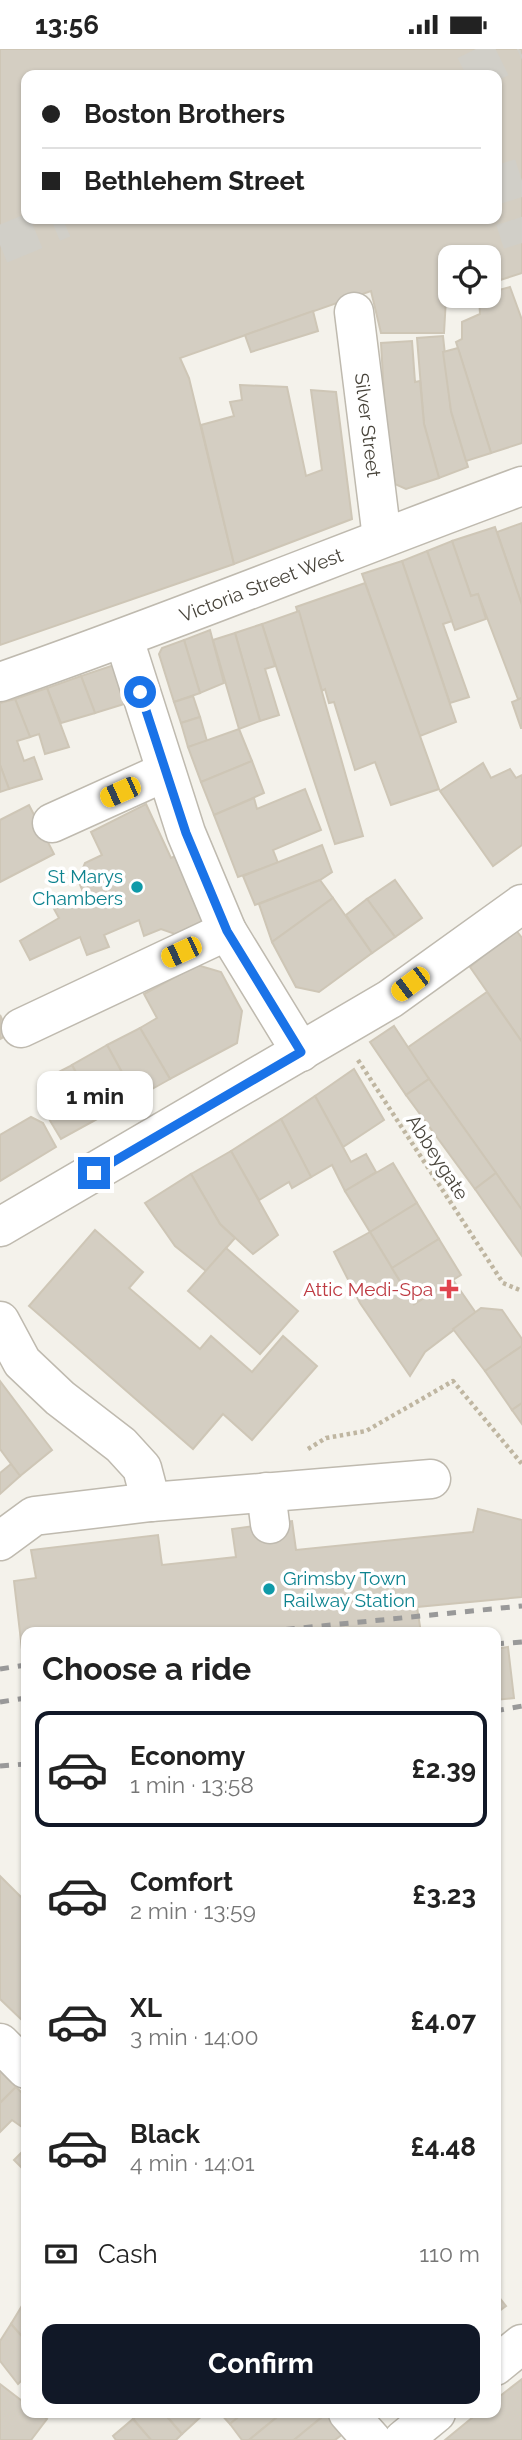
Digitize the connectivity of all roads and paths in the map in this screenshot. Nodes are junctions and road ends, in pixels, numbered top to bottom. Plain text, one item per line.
1 (354, 312) dead end
2 (522, 486) edge
3 (382, 538) junction
4 (124, 639) junction
5 (0, 682) edge
6 (165, 772) junction
7 (52, 823) dead end
8 (522, 904) edge
9 (227, 931) junction
10 (21, 1028) dead end
11 (321, 1040) junction
12 (0, 1227) edge
13 (522, 1291) edge
14 (0, 1321) edge
15 (522, 1464) edge
16 (431, 1479) dead end
17 (151, 1502) junction
18 (268, 1508) junction
19 (0, 1541) edge
20 (0, 2043) edge
21 (21, 2064) edge
22 (522, 2344) edge
23 (501, 2361) edge
24 (352, 2418) edge
25 (430, 2418) edge
26 (372, 2440) edge
27 (403, 2440) edge

1 - 3 street, Silver Street
2 - 3 street, Victoria Street West
3 - 4 street, Victoria Street West
4 - 5 street, Victoria Street West
4 - 6 street
6 - 7 street
6 - 9 street
8 - 11 street
9 - 10 street
9 - 11 street
11 - 12 street
11 - 13 path, Abbeygate
14 - 17 street
15 - 18 path
16 - 18 street
17 - 18 street
17 - 19 street
20 - 21 street
22 - 23 street
24 - 26 street
25 - 27 street

